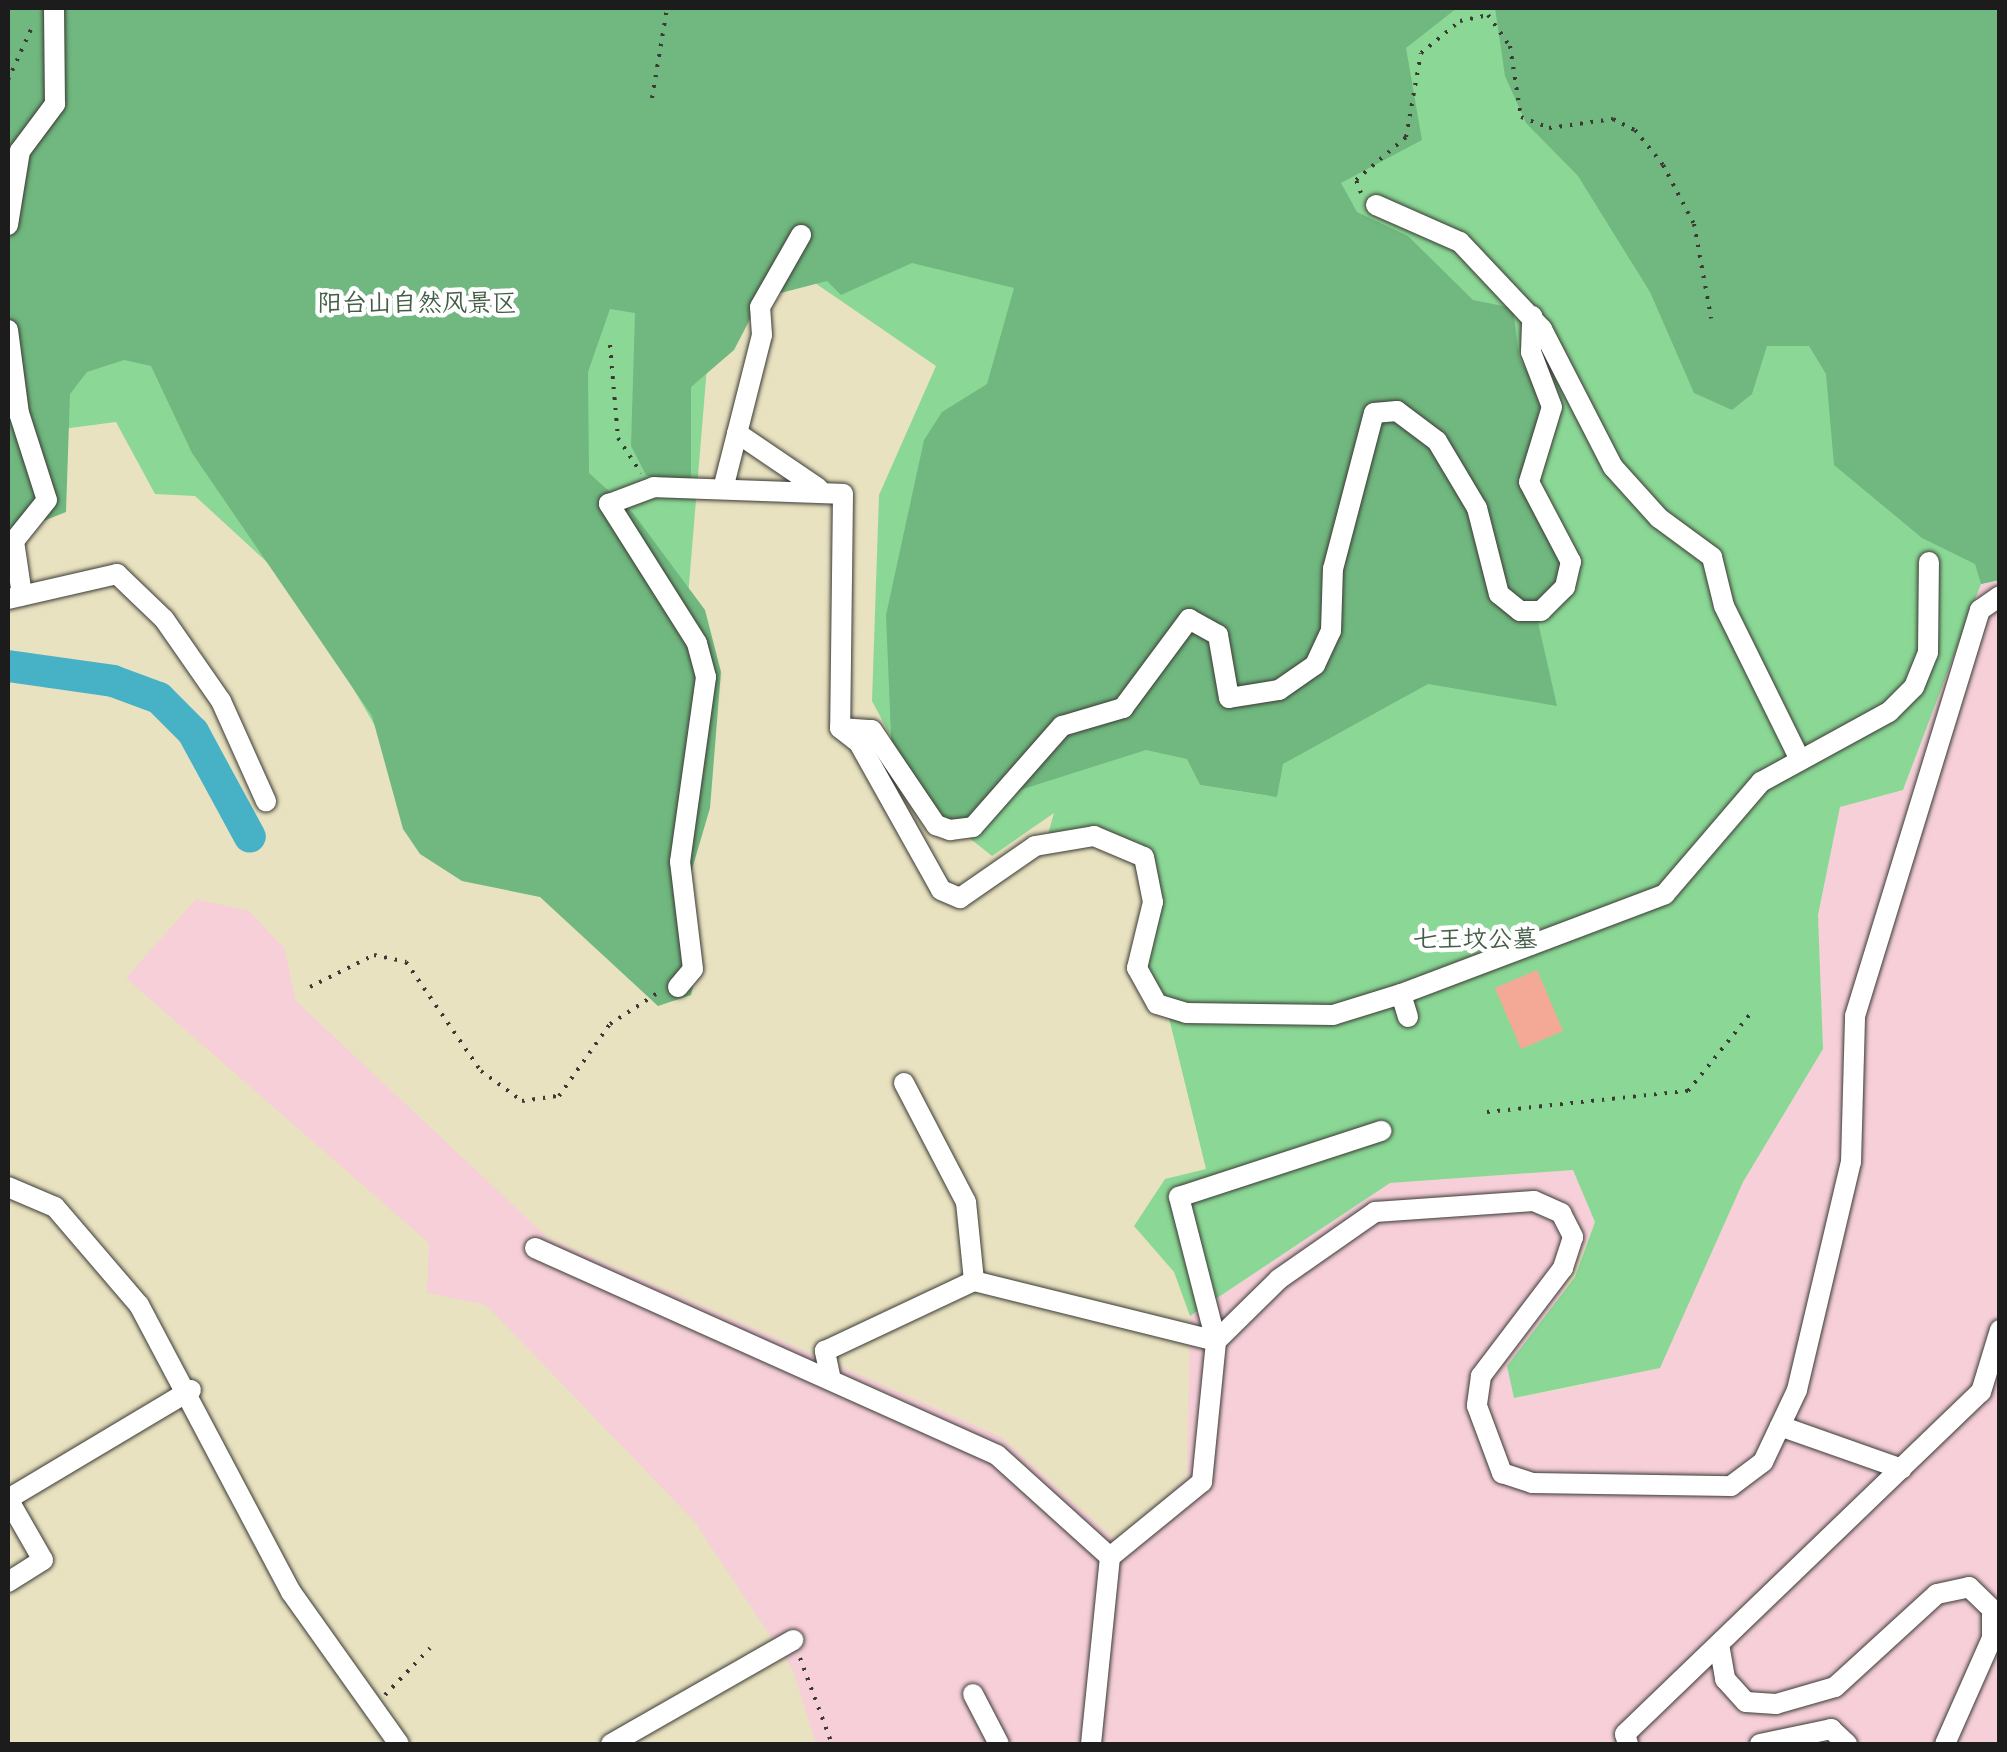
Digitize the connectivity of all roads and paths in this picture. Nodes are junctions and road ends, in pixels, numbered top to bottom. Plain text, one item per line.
1 (41, 8) edge
2 (54, 8) edge
3 (667, 8) edge
4 (8, 80) edge
5 (652, 98) dead end
6 (1376, 205) joint
7 (8, 225) edge
8 (801, 236) dead end
9 (1532, 316) junction
10 (1711, 318) dead end
11 (8, 330) edge
12 (610, 346) dead end
13 (737, 433) junction
14 (654, 487) junction
15 (723, 489) junction
16 (819, 489) junction
17 (1929, 562) dead end
18 (2000, 596) edge
19 (14, 597) edge
20 (840, 728) junction
21 (1800, 760) junction
22 (266, 801) dead end
23 (310, 987) dead end
24 (678, 987) joint
25 (1400, 994) junction
26 (1751, 1012) dead end
27 (1408, 1017) dead end
28 (904, 1083) dead end
29 (1487, 1112) dead end
30 (1381, 1131) dead end
31 (8, 1188) edge
32 (535, 1248) dead end
33 (974, 1281) junction
34 (2000, 1330) edge
35 (1216, 1341) junction
36 (830, 1380) junction
37 (191, 1390) junction
38 (1780, 1426) junction
39 (1902, 1469) junction
40 (8, 1499) edge
41 (1110, 1556) junction
42 (8, 1582) edge
43 (793, 1640) joint
44 (1718, 1644) junction
45 (430, 1648) dead end
46 (973, 1694) dead end
47 (375, 1702) junction
48 (398, 1744) edge
49 (611, 1744) edge
50 (832, 1744) edge
51 (999, 1744) edge
52 (1091, 1744) edge
53 (1628, 1744) edge
54 (1760, 1744) edge
55 (1847, 1744) edge
56 (1946, 1744) edge

1 - 4 path
2 - 7 street
3 - 5 path
6 - 9 street
6 - 10 path
8 - 13 street
9 - 20 street
9 - 21 street
11 - 19 street
12 - 14 path
13 - 15 street
13 - 16 street
14 - 15 street
14 - 24 street
15 - 16 street
16 - 20 street
17 - 21 street
18 - 38 street
19 - 22 street
20 - 25 street
21 - 25 street
23 - 24 path
25 - 27 street
26 - 29 path
28 - 33 street
30 - 35 street
31 - 37 street
32 - 36 street
33 - 35 street
33 - 36 street
34 - 39 street
35 - 38 street
35 - 41 street
36 - 41 street
37 - 40 street
37 - 47 street
38 - 39 street
39 - 44 street
40 - 42 street
41 - 52 street
43 - 49 street
43 - 50 path
44 - 53 street
44 - 56 street
45 - 47 path
46 - 51 street
47 - 48 street
54 - 55 street

